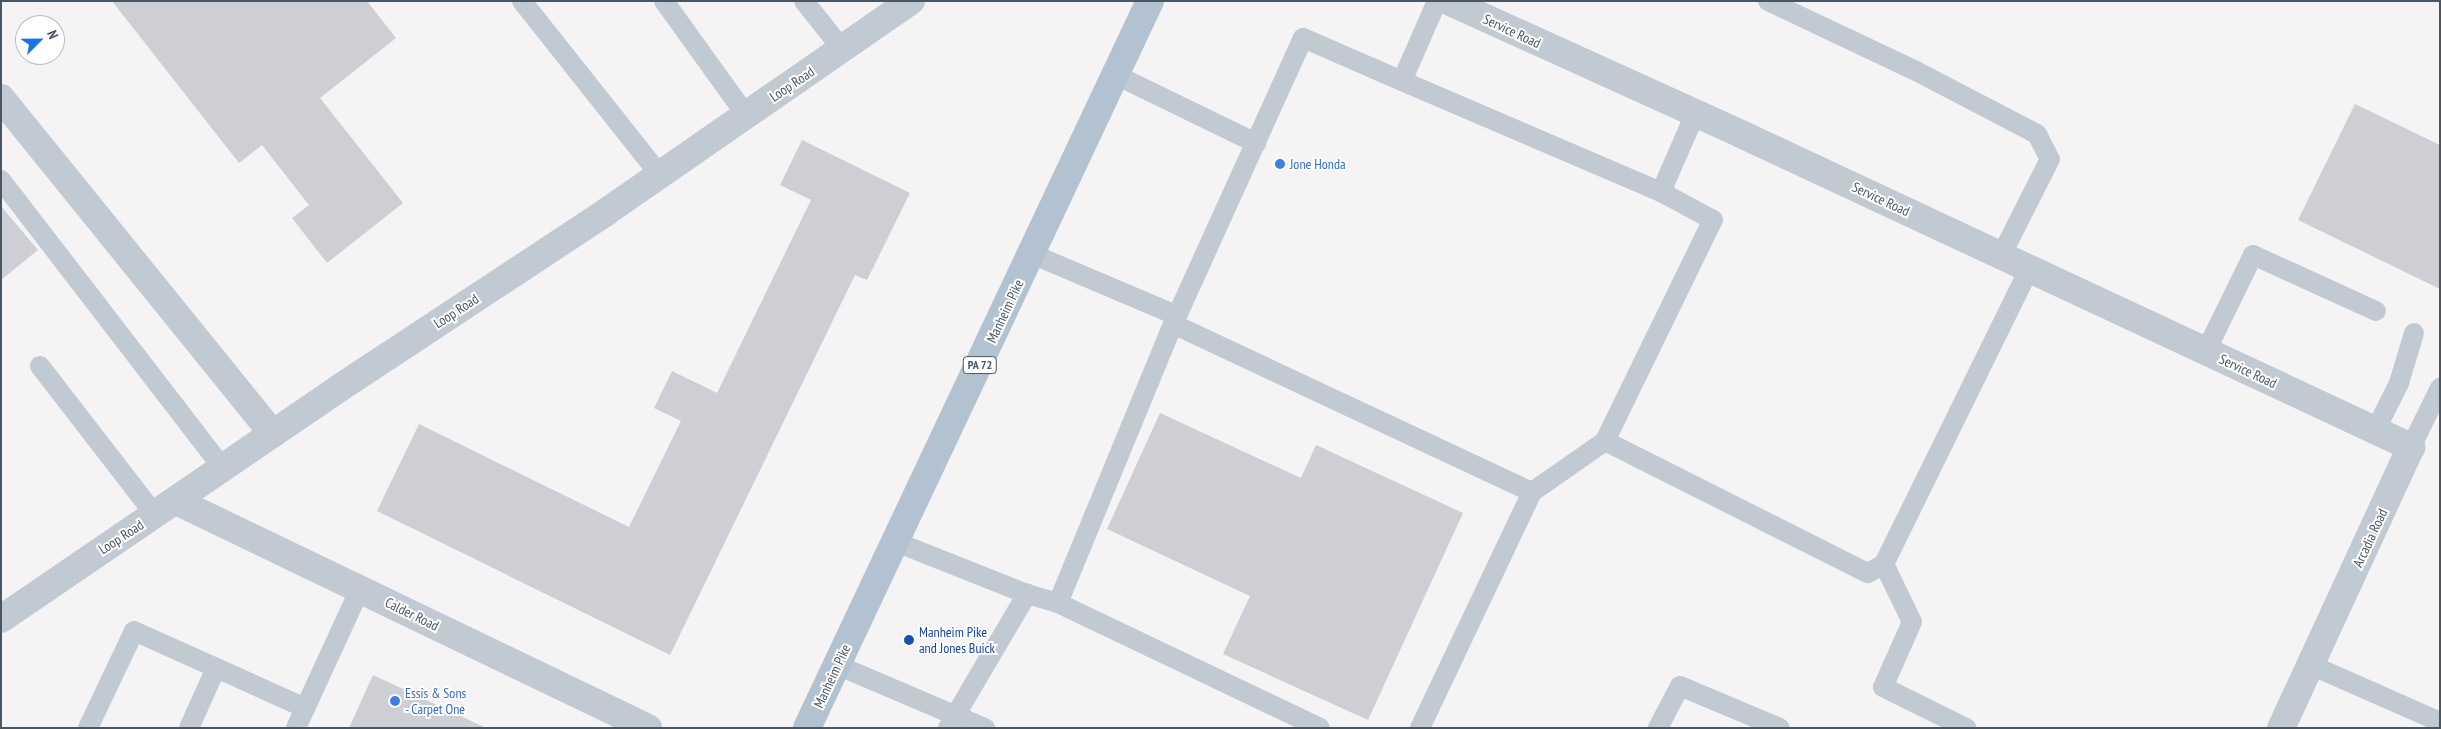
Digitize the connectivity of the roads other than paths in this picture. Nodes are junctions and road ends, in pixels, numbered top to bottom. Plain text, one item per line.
1 (522, 1) edge
2 (664, 1) edge
3 (804, 1) edge
4 (911, 1) edge
5 (1150, 1) edge
6 (1438, 1) edge
7 (1448, 1) edge
8 (1768, 1) edge
9 (842, 49) junction
10 (1116, 75) junction
11 (1402, 81) junction
12 (1, 98) edge
13 (1695, 114) junction
14 (746, 115) junction
15 (1256, 142) junction
16 (660, 175) junction
17 (1, 180) edge
18 (1661, 192) junction
19 (1032, 254) junction
20 (2001, 256) junction
21 (2029, 269) junction
22 (2376, 311) dead end
23 (1174, 319) junction
24 (2414, 333) dead end
25 (2206, 351) junction
26 (40, 366) dead end
27 (2440, 388) edge
28 (2375, 431) junction
29 (273, 434) junction
30 (1604, 441) junction
31 (2411, 447) junction
32 (222, 467) junction
33 (1532, 492) junction
34 (166, 508) junction
35 (896, 542) junction
36 (1884, 564) junction
37 (360, 589) junction
38 (1027, 594) junction
39 (1058, 603) junction
40 (1, 619) edge
41 (2311, 664) junction
42 (837, 665) junction
43 (216, 668) junction
44 (305, 708) junction
45 (951, 722) edge
46 (2440, 722) edge
47 (88, 728) edge
48 (189, 728) edge
49 (296, 728) edge
50 (648, 728) edge
51 (807, 728) edge
52 (985, 728) edge
53 (1320, 728) edge
54 (1420, 728) edge
55 (1658, 728) edge
56 (1780, 728) edge
57 (1966, 728) edge
58 (2281, 728) edge

1 - 16 lane
2 - 14 lane
3 - 9 lane
4 - 9 street, Loop Road
5 - 10 main road, Manheim Pike / PA 72
6 - 11 lane
7 - 13 street, Service Road
8 - 20 lane
9 - 14 street, Loop Road
10 - 15 lane
10 - 19 main road, Manheim Pike / PA 72
11 - 15 lane
11 - 18 lane
12 - 29 street
13 - 18 lane
13 - 20 street, Service Road
14 - 16 street, Loop Road
15 - 23 lane
16 - 29 street, Loop Road
17 - 32 lane
18 - 30 lane
19 - 23 lane
19 - 35 main road, Manheim Pike / PA 72
20 - 21 street, Service Road
21 - 25 street, Service Road
21 - 36 lane
22 - 25 lane
23 - 33 lane
23 - 39 lane
24 - 28 lane
25 - 28 street, Service Road
26 - 34 lane
27 - 31 lane
28 - 31 street
29 - 32 street, Loop Road
30 - 33 lane
30 - 36 lane
31 - 41 street, Arcadia Road
32 - 34 street, Loop Road
33 - 54 lane
34 - 37 street, Calder Road
34 - 40 street, Loop Road
35 - 38 lane
35 - 42 main road, Manheim Pike / PA 72
36 - 57 lane
37 - 44 lane
37 - 50 street, Calder Road
38 - 39 lane
38 - 45 lane
39 - 53 lane
41 - 46 lane
41 - 58 street, Arcadia Road
42 - 45 lane
42 - 51 main road, Manheim Pike / PA 72
43 - 44 lane
43 - 47 lane
43 - 48 lane
44 - 49 lane
45 - 52 lane
55 - 56 lane

